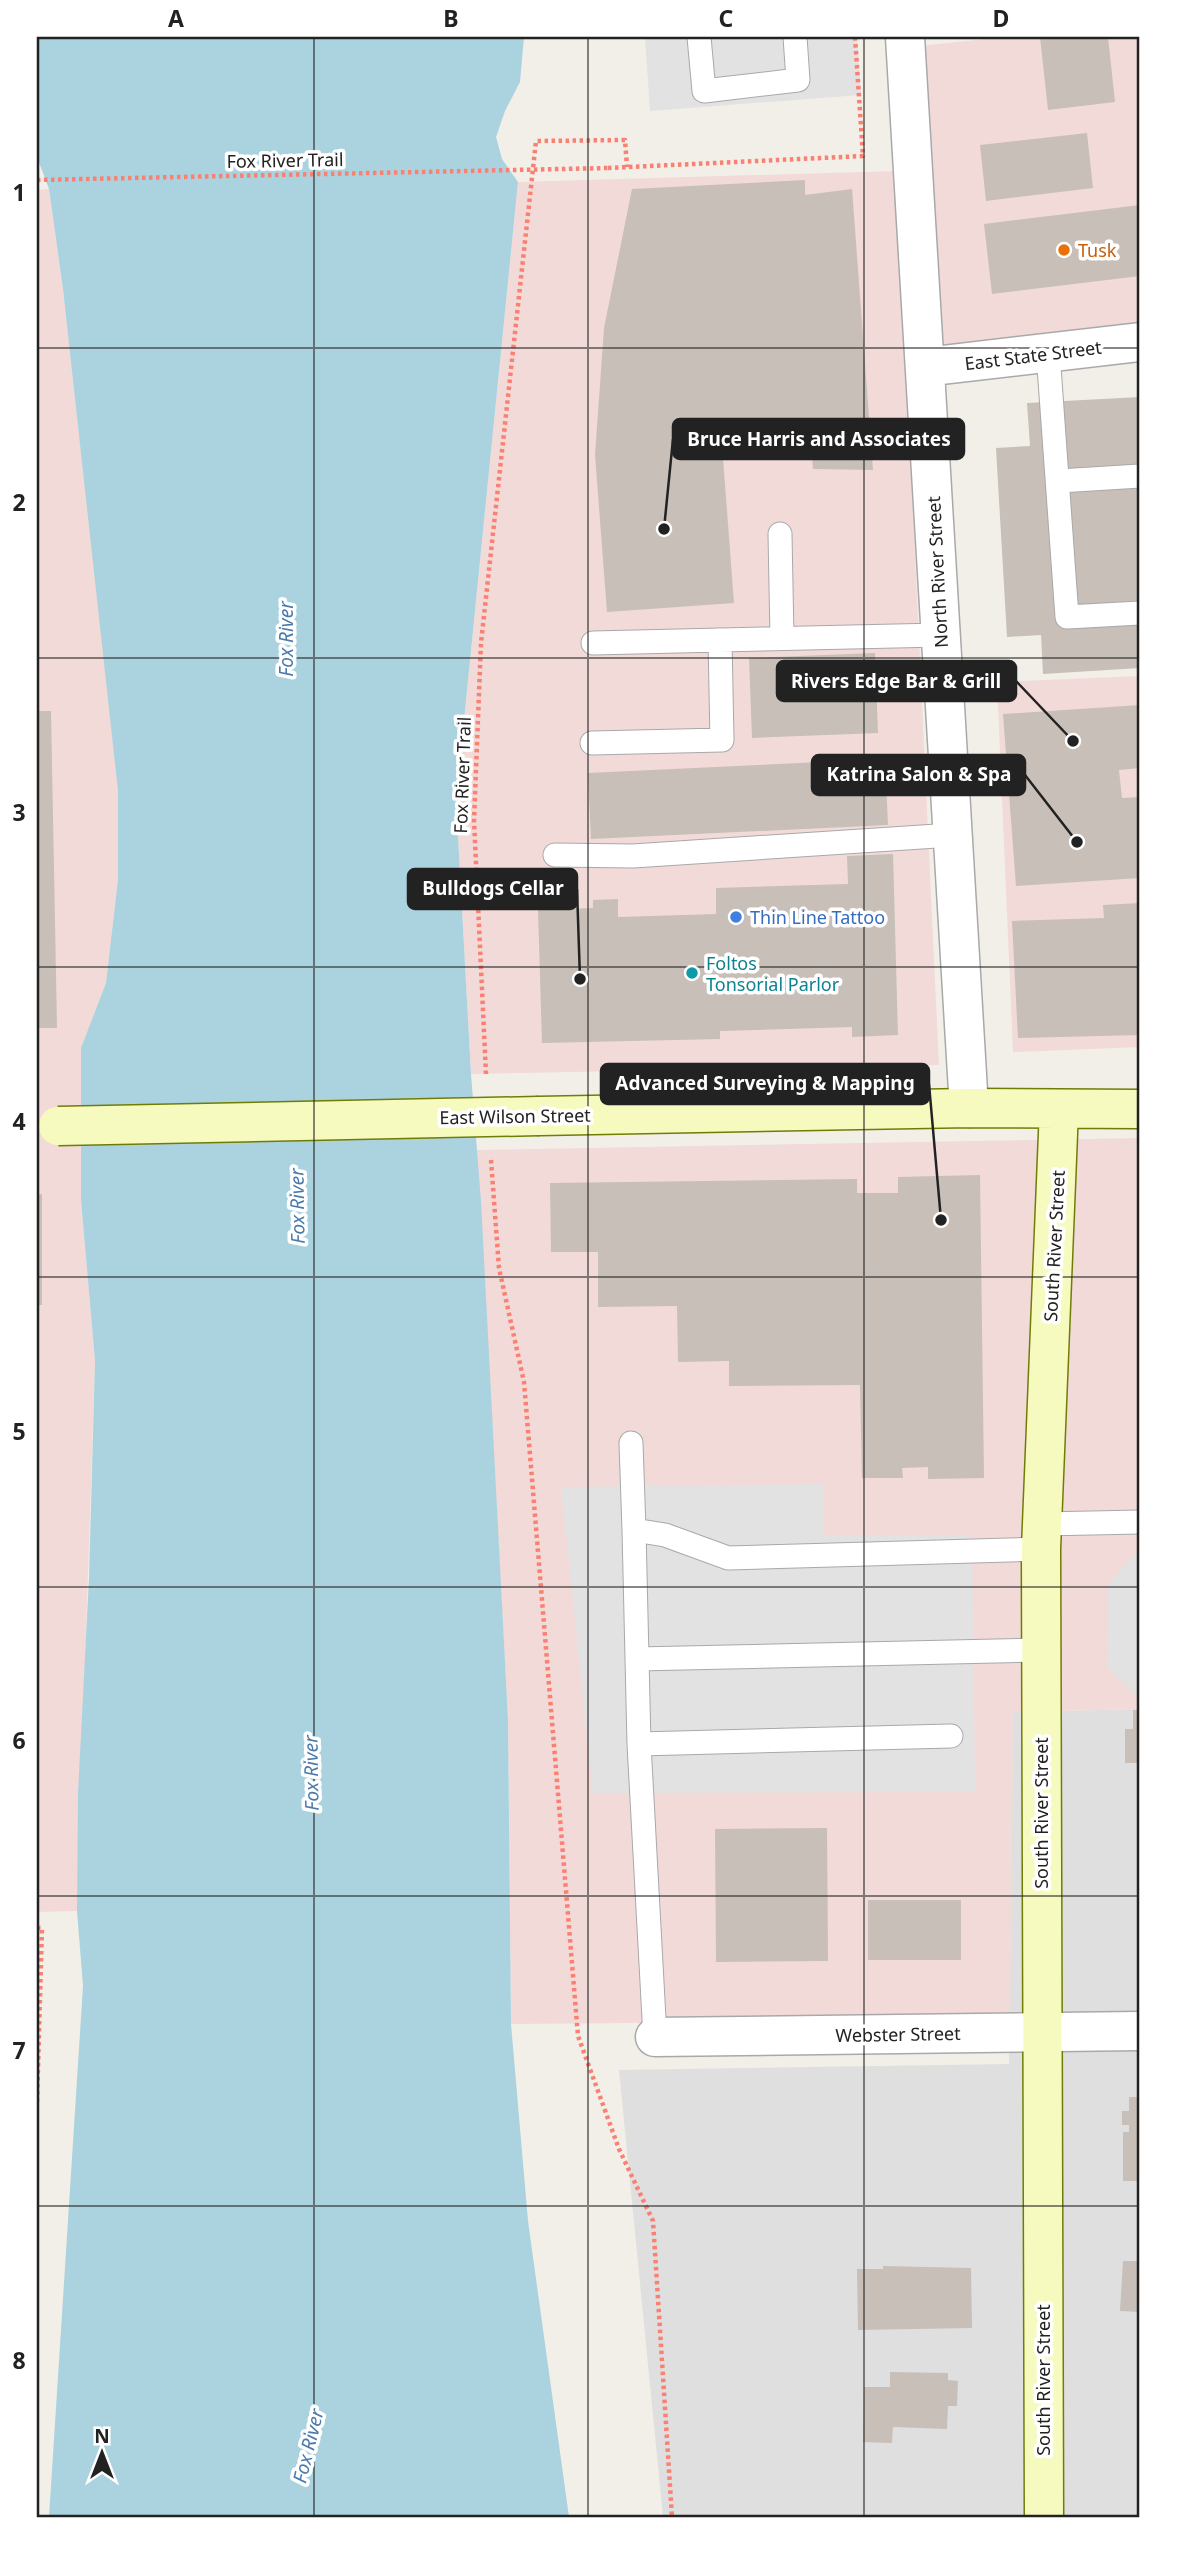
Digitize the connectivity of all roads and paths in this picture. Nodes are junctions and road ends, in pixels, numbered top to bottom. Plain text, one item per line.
1 (699, 37) edge
2 (795, 37) edge
3 (855, 37) edge
4 (905, 37) edge
5 (627, 167) junction
6 (534, 169) junction
7 (37, 180) edge
8 (1140, 342) edge
9 (1048, 353) junction
10 (925, 367) junction
11 (1140, 476) edge
12 (1059, 481) junction
13 (780, 534) dead end
14 (1140, 613) edge
15 (940, 635) junction
16 (782, 638) junction
17 (720, 640) junction
18 (593, 643) dead end
19 (592, 743) dead end
20 (952, 835) junction
21 (555, 855) dead end
22 (486, 1083) dead end
23 (969, 1108) junction
24 (1059, 1109) junction
25 (1140, 1109) edge
26 (48, 1126) edge
27 (490, 1150) dead end
28 (631, 1443) dead end
29 (1140, 1522) edge
30 (634, 1530) junction
31 (1041, 1537) junction
32 (1042, 1650) junction
33 (637, 1659) junction
34 (951, 1736) dead end
35 (639, 1744) junction
36 (37, 1928) edge
37 (1041, 2031) junction
38 (1140, 2031) edge
39 (655, 2037) joint
40 (37, 2103) edge
41 (672, 2517) edge
42 (1044, 2517) edge

1 - 2 lane
3 - 5 path, Fox River Trail
4 - 10 street, North River Street
5 - 6 path, Fox River Trail, bridge
5 - 6 path, Fox River Trail
6 - 7 path, Fox River Trail, bridge
6 - 22 path, Fox River Trail
8 - 9 street, East State Street
9 - 10 street, East State Street
9 - 12 lane
10 - 15 street, North River Street
11 - 12 lane
12 - 14 lane
13 - 16 lane
15 - 16 lane
15 - 20 street, North River Street
16 - 17 lane
17 - 18 lane
17 - 19 lane
20 - 21 lane
20 - 23 street, North River Street
23 - 24 main road, East Wilson Street
23 - 26 main road, East Wilson Street, bridge
24 - 25 main road, East Wilson Street
24 - 31 main road, South River Street
27 - 41 path
28 - 30 lane
29 - 31 lane
30 - 31 lane
30 - 33 lane
31 - 32 main road, South River Street
32 - 33 lane
32 - 37 main road, South River Street
33 - 35 lane
34 - 35 lane
35 - 39 lane
36 - 40 path
37 - 38 street, Webster Street
37 - 39 street, Webster Street
37 - 42 main road, South River Street

